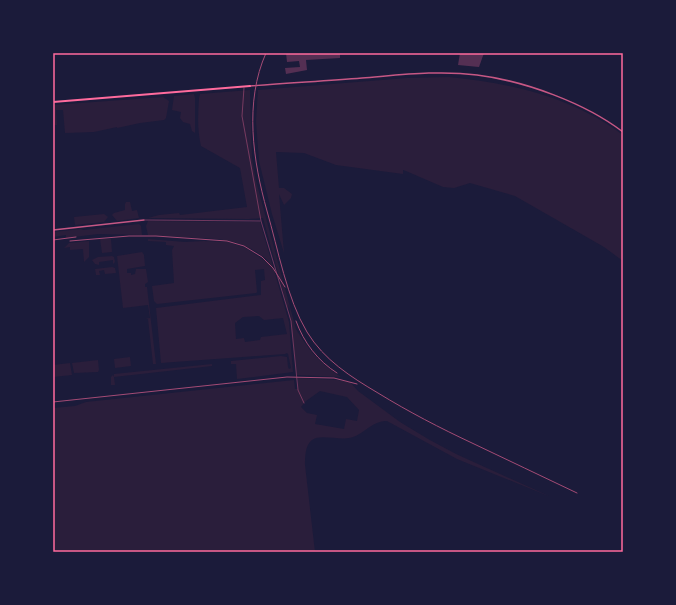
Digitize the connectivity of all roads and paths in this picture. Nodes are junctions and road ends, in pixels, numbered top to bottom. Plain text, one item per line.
1 (250, 86) joint
2 (244, 87) junction
3 (53, 102) edge
4 (623, 132) edge
5 (144, 220) joint
6 (261, 221) junction
7 (53, 230) edge
8 (304, 403) dead end

1 - 2 main road
1 - 4 street
2 - 3 main road
2 - 6 lane
5 - 6 lane
5 - 7 street
6 - 8 lane

